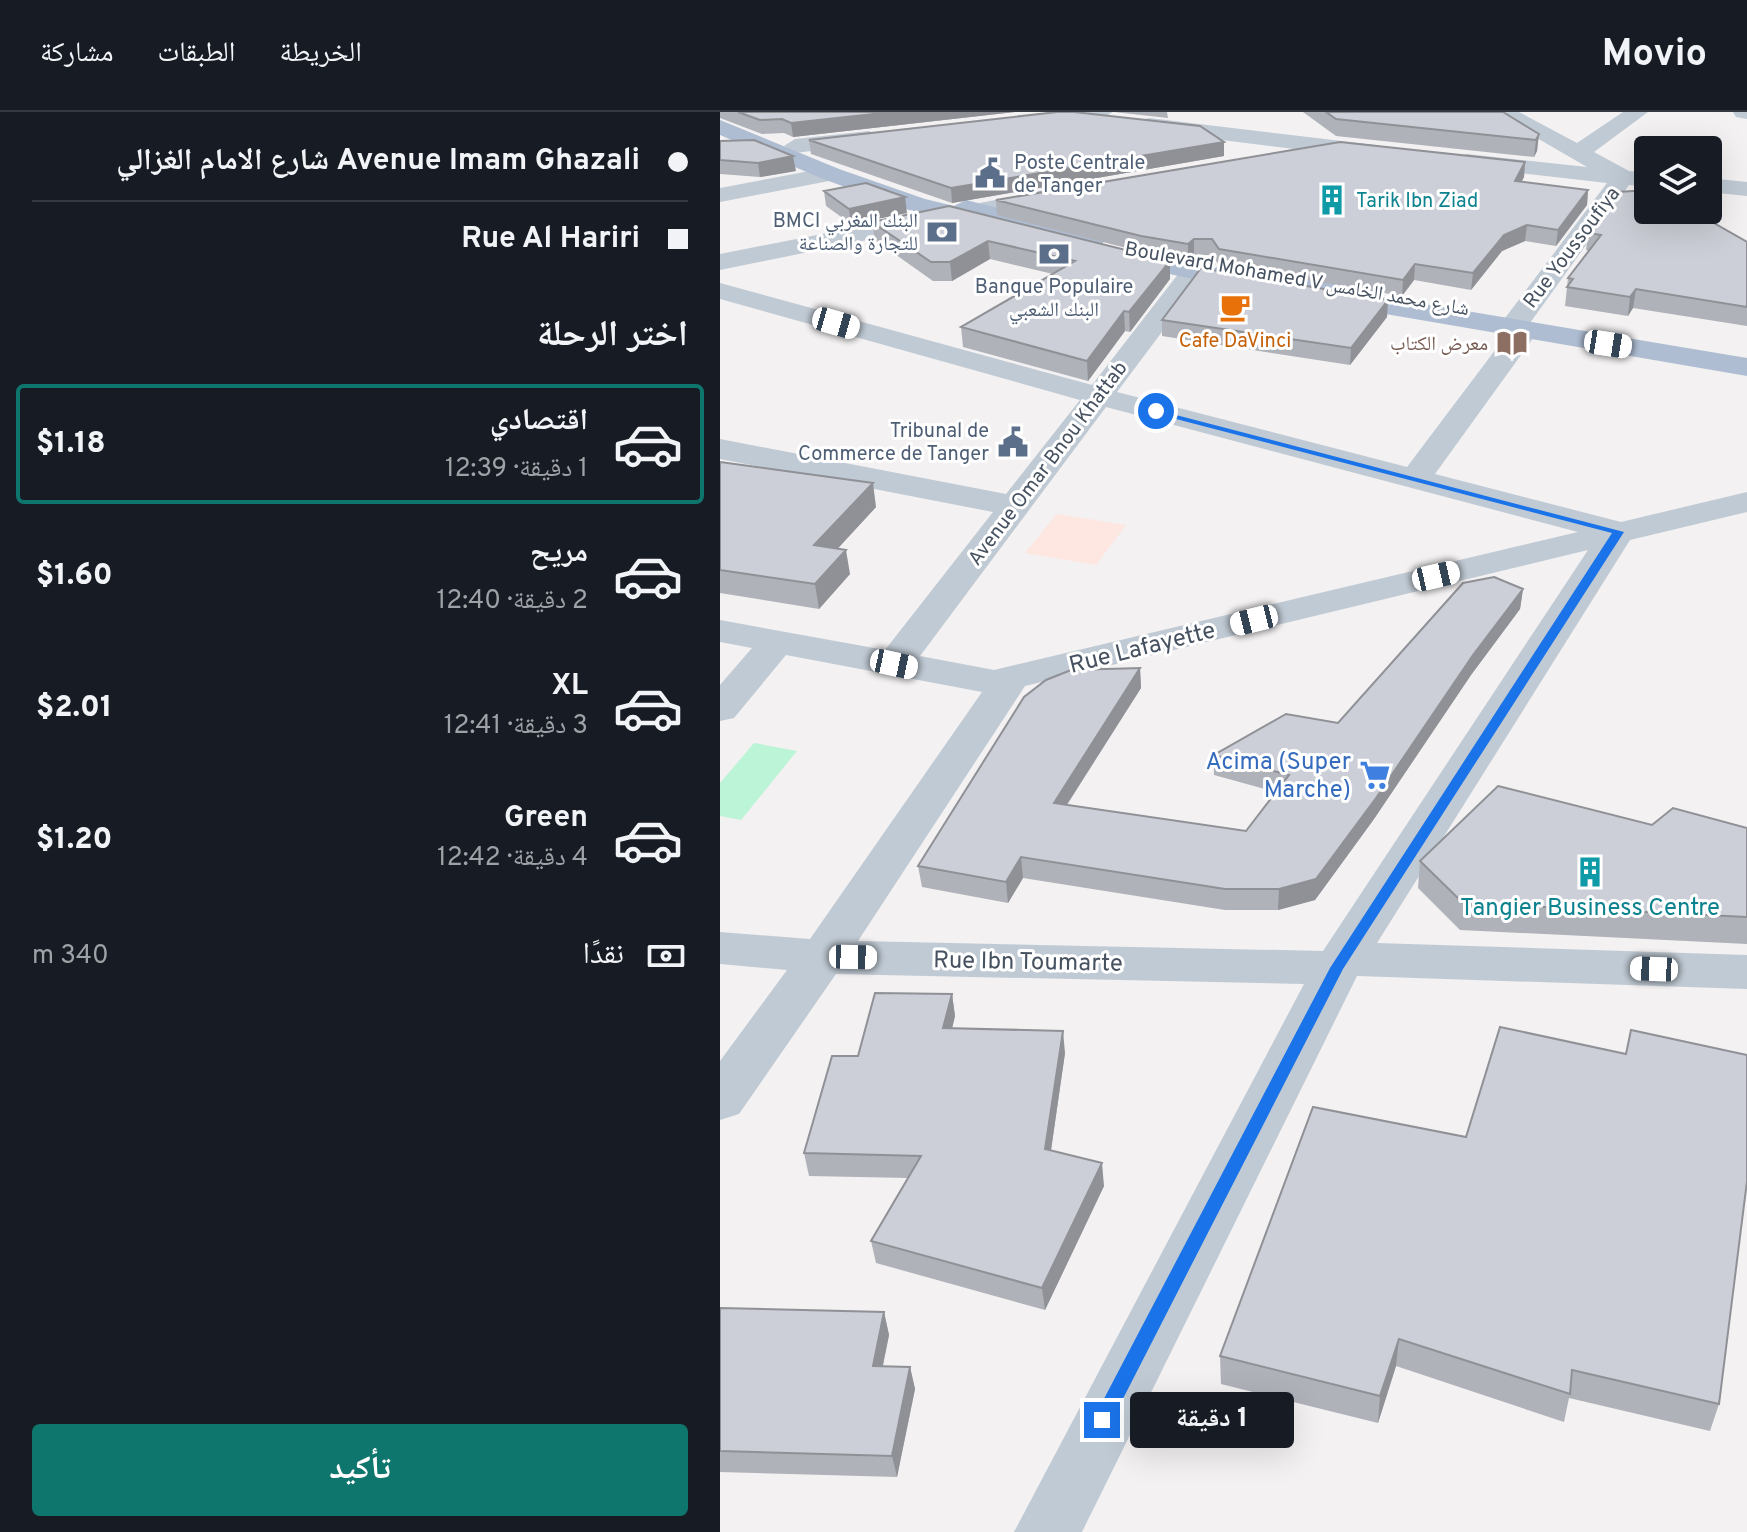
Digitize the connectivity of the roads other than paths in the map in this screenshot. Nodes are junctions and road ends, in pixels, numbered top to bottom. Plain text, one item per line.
1 (1503, 112) edge
2 (1637, 112) edge
3 (720, 117) edge
4 (1119, 119) edge
5 (1296, 121) dead end
6 (1005, 124) edge
7 (720, 127) edge
8 (780, 144) junction
9 (720, 146) edge
10 (1334, 147) junction
11 (1578, 153) junction
12 (1395, 154) edge
13 (1441, 158) edge
14 (1259, 160) edge
15 (834, 167) junction
16 (1634, 177) edge
17 (1634, 178) edge
18 (1634, 181) edge
19 (1722, 186) edge
20 (1747, 189) edge
21 (1082, 191) edge
22 (720, 195) edge
23 (965, 211) junction
24 (720, 262) edge
25 (1198, 268) junction
26 (720, 291) edge
27 (1522, 324) junction
28 (1747, 355) edge
29 (1747, 367) edge
30 (1098, 396) junction
31 (720, 449) edge
32 (1415, 479) junction
33 (1747, 502) edge
34 (1015, 506) junction
35 (1618, 532) junction
36 (720, 631) edge
37 (776, 641) junction
38 (894, 664) junction
39 (1010, 679) junction
40 (720, 709) edge
41 (720, 948) edge
42 (823, 957) junction
43 (1340, 963) junction
44 (1747, 972) edge
45 (720, 1100) edge
46 (1047, 1532) edge

1 - 11 street
2 - 11 street
3 - 8 main road, Boulevard Mohamed V شارع محمد الخامس
4 - 6 street
4 - 10 street
5 - 10 street
7 - 8 main road, Boulevard Mohamed V شارع محمد الخامس
8 - 9 street
8 - 15 main road, Boulevard Mohamed V شارع محمد الخامس
8 - 15 street
10 - 12 street
10 - 14 street
11 - 16 street
13 - 17 street
15 - 22 street
15 - 23 main road, Boulevard Mohamed V شارع محمد الخامس
18 - 27 street, Rue Youssoufiya
19 - 20 street
21 - 23 street
23 - 24 street
23 - 25 main road, Boulevard Mohamed V شارع محمد الخامس
25 - 27 main road, Boulevard Mohamed V شارع محمد الخامس
25 - 30 street, Avenue Omar Bnou Khattab
26 - 30 street
27 - 28 main road, Boulevard Mohamed V شارع محمد الخامس
27 - 29 main road, Boulevard Mohamed V شارع محمد الخامس
27 - 32 street, Rue Youssoufiya
30 - 32 street
30 - 34 street, Avenue Omar Bnou Khattab
31 - 34 street
32 - 35 street
33 - 35 street, Rue Lafayette
34 - 38 street, Avenue Omar Bnou Khattab
35 - 39 street, Rue Lafayette
35 - 43 street
36 - 37 street, Rue Lafayette
37 - 38 street, Rue Lafayette
37 - 40 street
38 - 39 street, Rue Lafayette
39 - 42 street
41 - 42 street, Rue Ibn Toumarte
42 - 43 street, Rue Ibn Toumarte
42 - 45 street
43 - 44 street, Rue Ibn Toumarte
43 - 46 street

